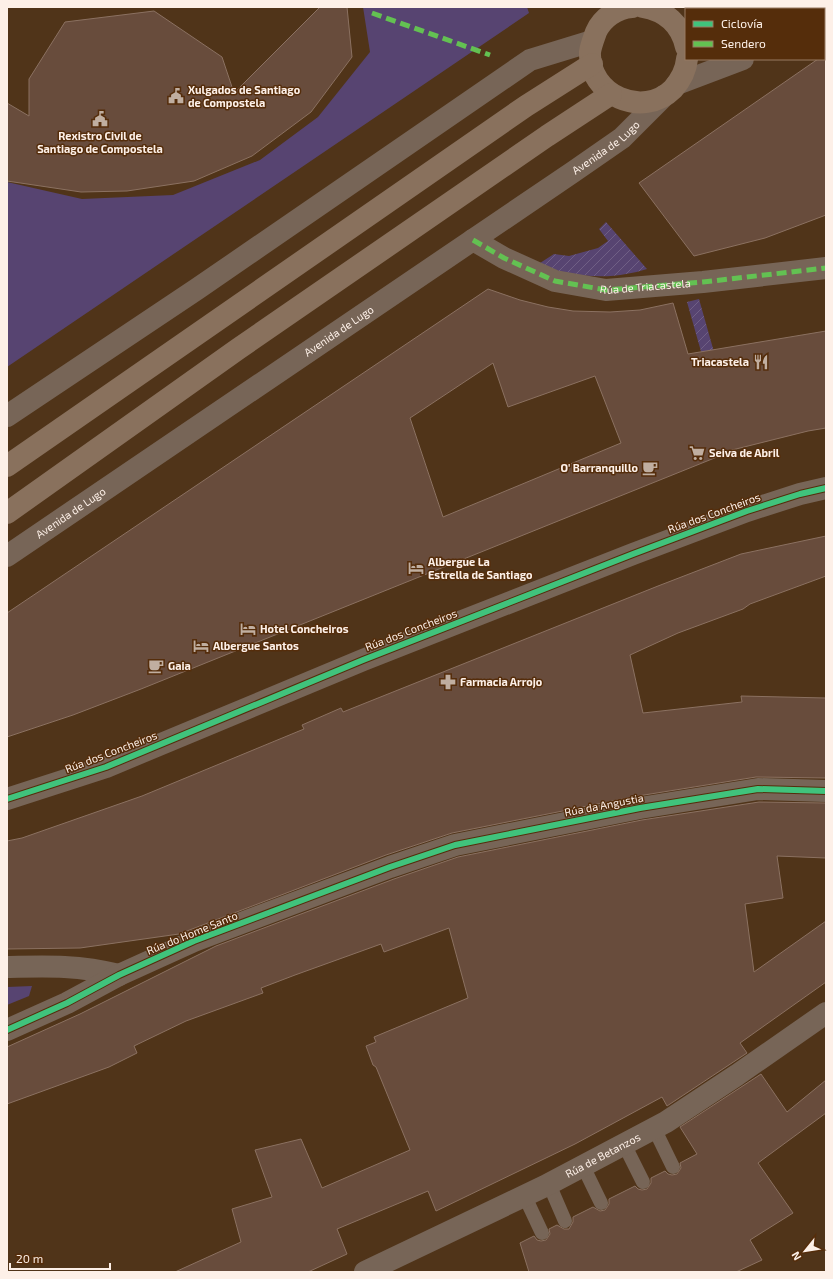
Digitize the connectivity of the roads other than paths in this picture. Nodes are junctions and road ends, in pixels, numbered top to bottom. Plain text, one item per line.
1 (632, 7) edge
2 (658, 9) edge
3 (598, 25) edge
4 (685, 42) edge
5 (687, 60) edge
6 (741, 60) edge
7 (592, 64) junction
8 (670, 90) junction
9 (611, 94) junction
10 (473, 240) junction
11 (826, 268) edge
12 (7, 416) edge
13 (7, 466) edge
14 (826, 488) edge
15 (7, 513) edge
16 (7, 556) edge
17 (826, 791) edge
18 (7, 799) edge
19 (390, 868) joint
20 (7, 967) edge
21 (119, 975) junction
22 (826, 1013) edge
23 (7, 1030) edge
24 (654, 1128) junction
25 (624, 1144) junction
26 (583, 1166) junction
27 (673, 1167) dead end
28 (643, 1182) dead end
29 (549, 1184) junction
30 (525, 1195) junction
31 (601, 1203) dead end
32 (565, 1221) dead end
33 (542, 1232) dead end
34 (365, 1272) edge

1 - 3 main road
2 - 4 main road
3 - 7 main road
3 - 12 street
5 - 8 main road
6 - 8 street, Avenida de Lugo
7 - 9 main road
7 - 13 main road
8 - 9 main road
8 - 10 street, Avenida de Lugo
9 - 15 main road
10 - 11 street, Rúa de Triacastela
10 - 16 street, Avenida de Lugo
14 - 18 street, Rúa dos Concheiros
17 - 19 street, Rúa da Angustia
19 - 21 street, Rúa do Home Santo
20 - 21 street
21 - 23 street, Rúa do Home Santo
22 - 24 street, Rúa de Betanzos
24 - 25 street, Rúa de Betanzos
24 - 27 lane
25 - 26 street, Rúa de Betanzos
25 - 28 lane
26 - 29 street, Rúa de Betanzos
26 - 31 lane
29 - 30 street, Rúa de Betanzos
29 - 32 lane
30 - 33 lane
30 - 34 street, Rúa de Betanzos

